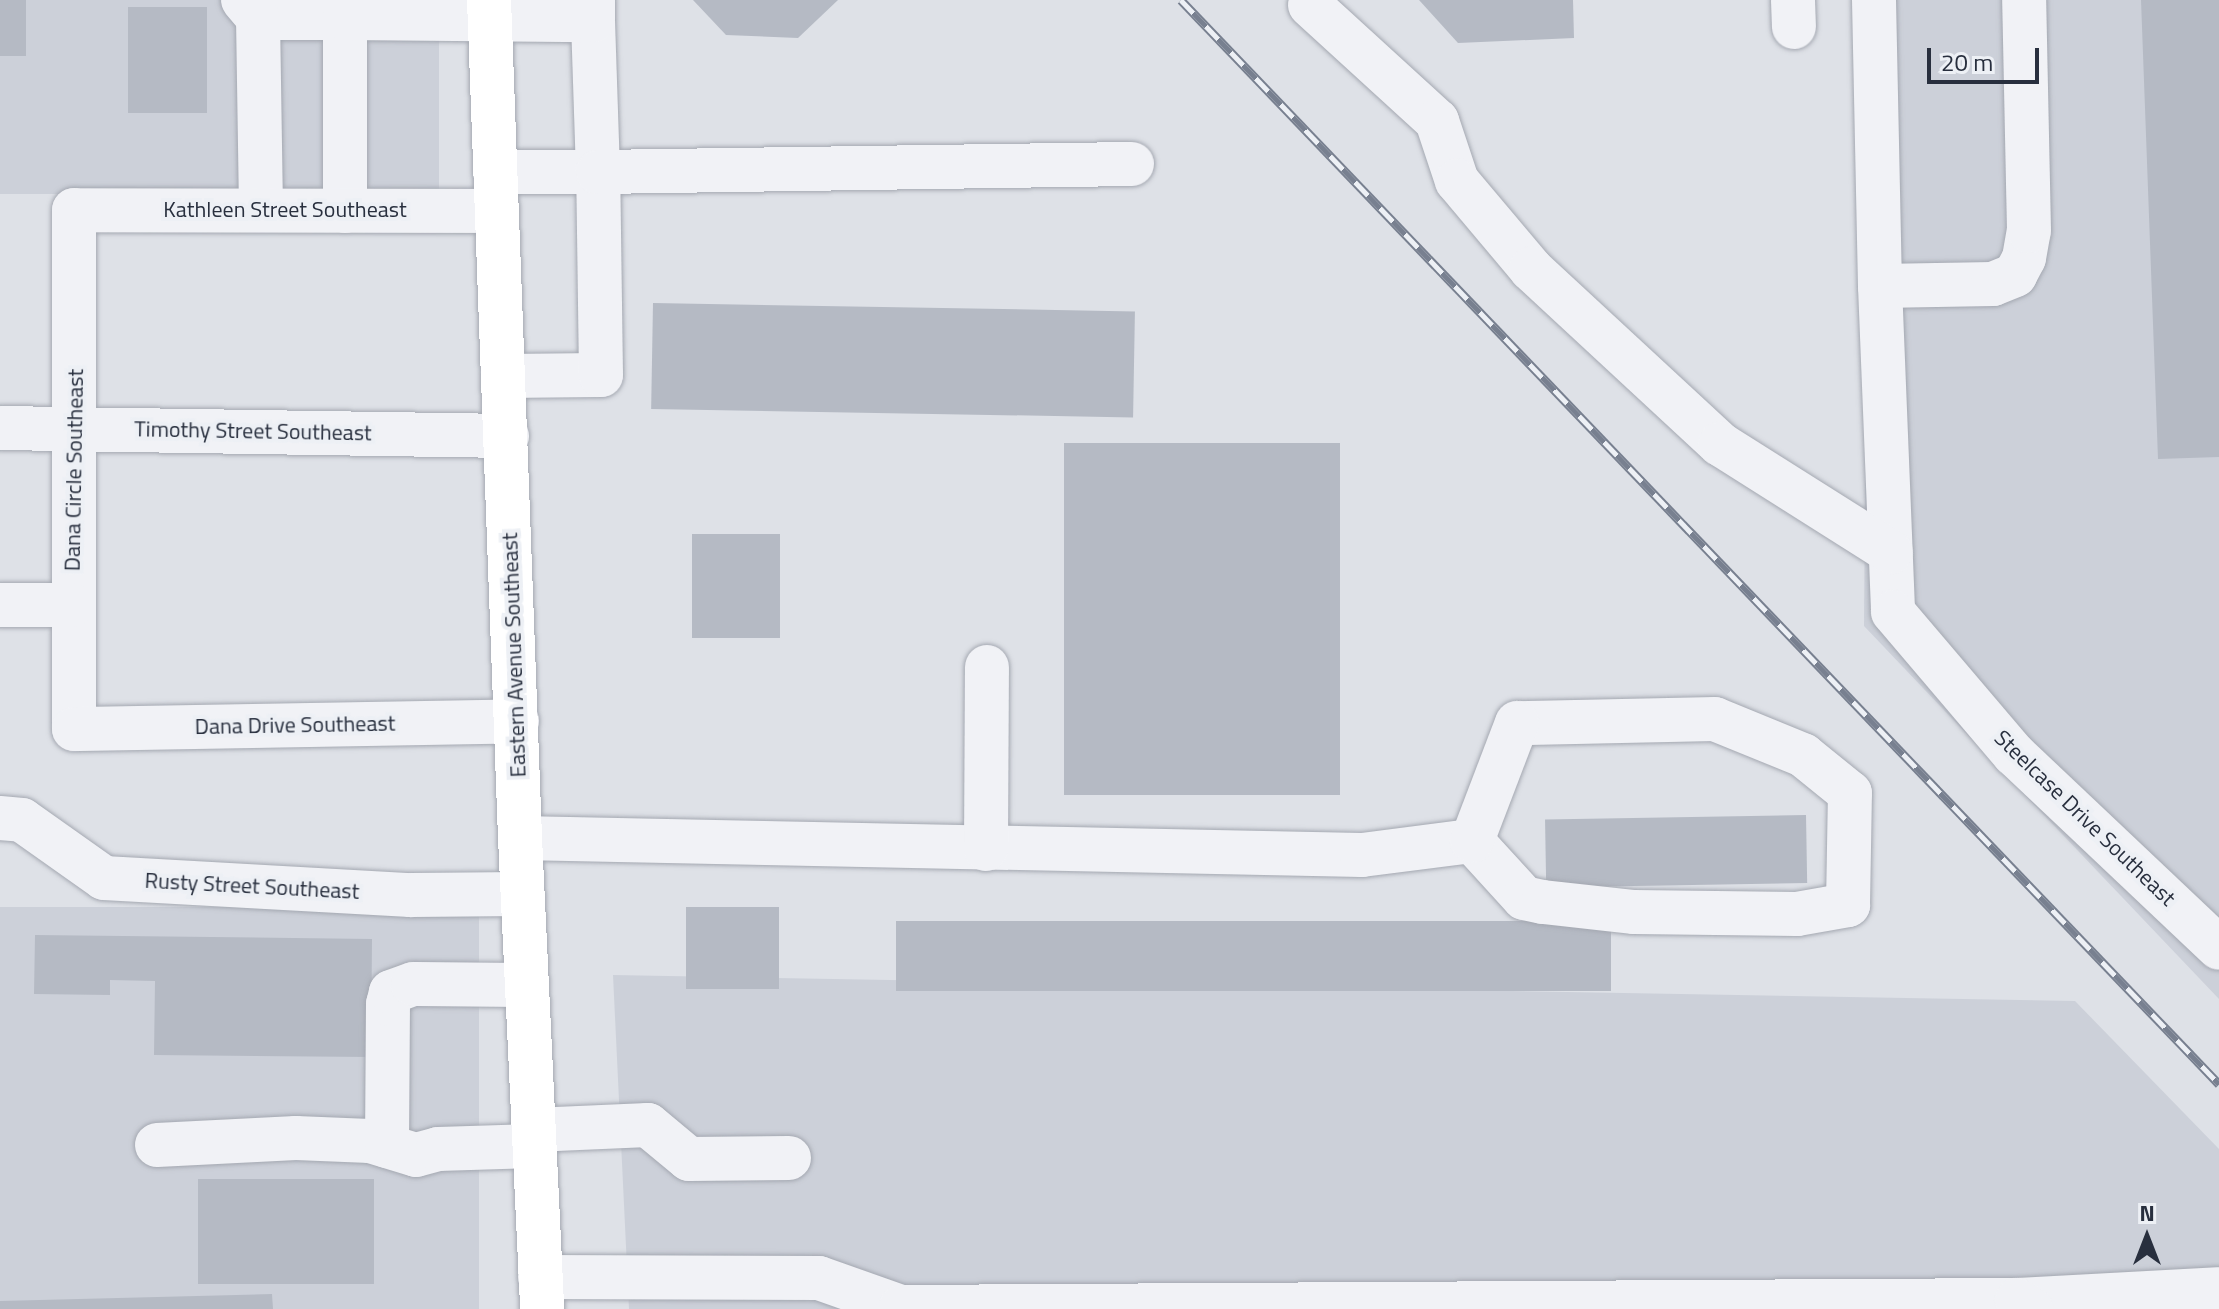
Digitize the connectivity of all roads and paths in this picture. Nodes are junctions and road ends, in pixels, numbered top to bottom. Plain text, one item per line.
1 (1874, 0) edge
2 (2024, 0) edge
3 (1310, 5) dead end
4 (250, 9) edge
5 (490, 10) edge
6 (593, 10) edge
7 (345, 18) junction
8 (1132, 164) dead end
9 (598, 172) junction
10 (496, 191) junction
11 (74, 210) joint
12 (261, 210) junction
13 (345, 211) junction
14 (1880, 286) junction
15 (503, 376) junction
16 (0, 428) edge
17 (76, 428) junction
18 (507, 436) junction
19 (1891, 552) junction
20 (0, 605) edge
21 (72, 605) junction
22 (987, 667) dead end
23 (517, 721) junction
24 (74, 729) joint
25 (0, 818) edge
26 (520, 838) junction
27 (1472, 841) junction
28 (986, 849) junction
29 (522, 894) junction
30 (2219, 948) edge
31 (526, 985) junction
32 (534, 1138) junction
33 (157, 1145) dead end
34 (387, 1146) junction
35 (789, 1158) dead end
36 (2219, 1289) edge
37 (541, 1293) edge
38 (2024, 1305) edge
39 (899, 1308) edge

1 - 14 street
2 - 14 street
3 - 19 street
4 - 7 street
4 - 12 street
5 - 6 street
5 - 7 street
5 - 10 main road, Eastern Avenue Southeast
6 - 9 street
7 - 13 street
8 - 9 street, Kathleen Street Southeast
9 - 10 street, Kathleen Street Southeast
9 - 15 street
10 - 13 street, Kathleen Street Southeast
10 - 15 main road, Eastern Avenue Southeast
11 - 12 street, Kathleen Street Southeast
11 - 17 street, Dana Circle Southeast
12 - 13 street, Kathleen Street Southeast
14 - 19 street
15 - 18 main road, Eastern Avenue Southeast
16 - 17 street, Timothy Street Southeast
17 - 18 street, Timothy Street Southeast
17 - 21 street, Dana Circle Southeast
18 - 23 main road, Eastern Avenue Southeast
19 - 30 street, Steelcase Drive Southeast
20 - 21 street
21 - 24 street, Dana Circle Southeast
22 - 28 street
23 - 24 street, Dana Drive Southeast
23 - 26 main road, Eastern Avenue Southeast
25 - 29 street, Rusty Street Southeast
26 - 28 street
26 - 29 main road, Eastern Avenue Southeast
27 - 27 street
27 - 28 street
29 - 31 main road, Eastern Avenue Southeast
31 - 32 main road, Eastern Avenue Southeast
31 - 34 street
32 - 34 street
32 - 35 street
32 - 37 main road, Eastern Avenue Southeast
33 - 34 street
36 - 38 street
37 - 39 street
38 - 39 street

